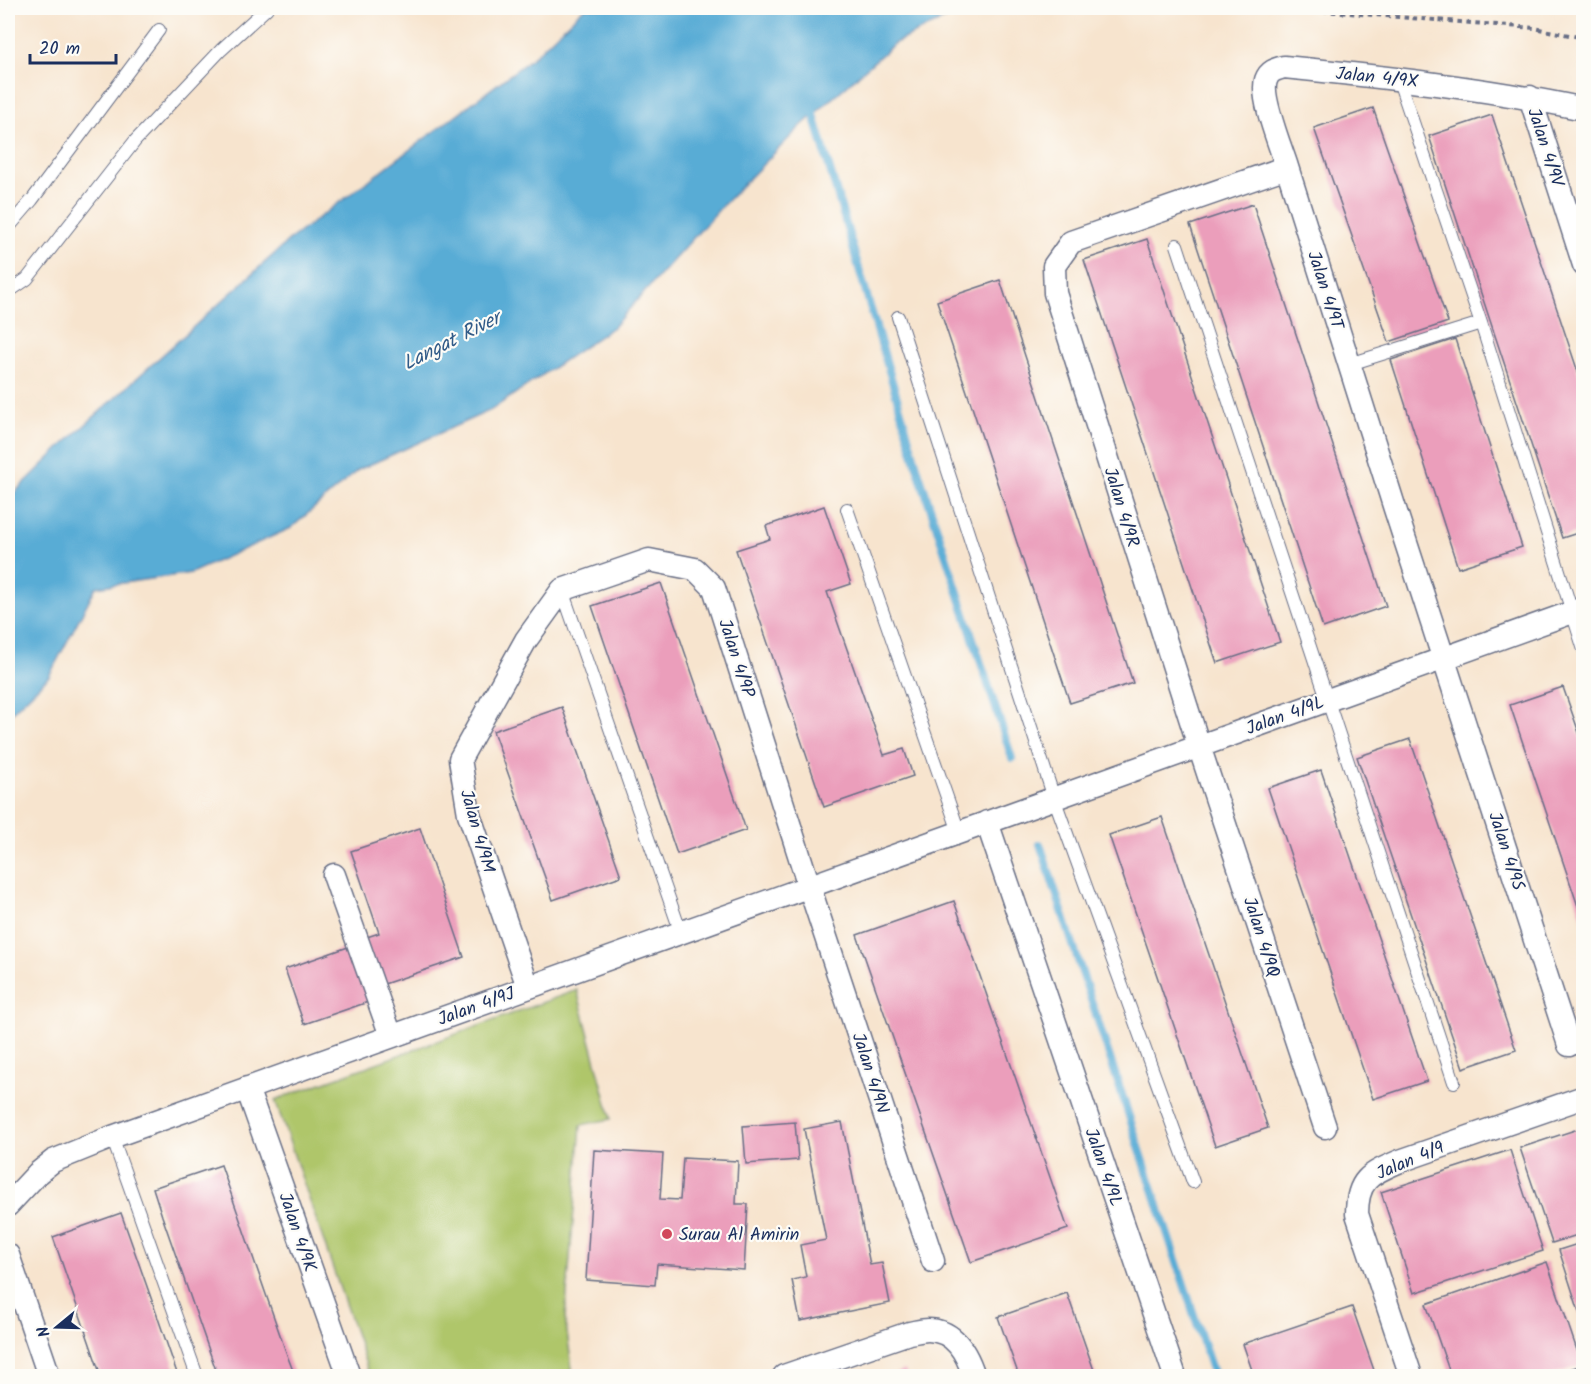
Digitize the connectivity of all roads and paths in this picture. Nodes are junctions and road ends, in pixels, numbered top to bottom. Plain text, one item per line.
1 (267, 8) edge
2 (1287, 8) edge
3 (159, 30) dead end
4 (1584, 39) edge
5 (1398, 78) junction
6 (1530, 97) junction
7 (1584, 109) edge
8 (1287, 167) junction
9 (8, 228) edge
10 (1177, 245) dead end
11 (1584, 265) edge
12 (8, 292) edge
13 (898, 317) dead end
14 (1481, 323) junction
15 (1350, 364) junction
16 (847, 509) dead end
17 (562, 590) junction
18 (1577, 610) edge
19 (1584, 650) edge
20 (1444, 658) junction
21 (1327, 700) junction
22 (1199, 746) junction
23 (1054, 798) junction
24 (987, 822) junction
25 (959, 832) junction
26 (334, 875) dead end
27 (809, 886) junction
28 (681, 933) junction
29 (528, 987) junction
30 (392, 1036) junction
31 (1569, 1045) dead end
32 (1454, 1082) dead end
33 (247, 1088) junction
34 (1584, 1097) edge
35 (1325, 1127) dead end
36 (112, 1137) junction
37 (1193, 1182) dead end
38 (8, 1205) edge
39 (8, 1255) edge
40 (933, 1261) dead end
41 (49, 1377) edge
42 (197, 1377) edge
43 (349, 1377) edge
44 (784, 1377) edge
45 (974, 1377) edge
46 (1175, 1377) edge
47 (1411, 1377) edge

1 - 12 lane
2 - 4 path
3 - 9 lane
5 - 6 street, Jalan 4/9X
5 - 8 street, Jalan 4/9X
5 - 14 lane
6 - 7 street, Jalan 4/9X
6 - 11 street, Jalan 4/9V
8 - 15 street, Jalan 4/9T
8 - 22 street, Jalan 4/9R
10 - 21 lane
13 - 23 lane
14 - 15 lane
14 - 18 lane
15 - 20 street, Jalan 4/9T
16 - 25 lane
17 - 27 street, Jalan 4/9P
17 - 28 lane
17 - 29 street, Jalan 4/9M
18 - 19 lane
18 - 20 street, Jalan 4/9L
20 - 21 street, Jalan 4/9L
20 - 31 street, Jalan 4/9S
21 - 22 street, Jalan 4/9L
21 - 32 lane
22 - 23 street, Jalan 4/9L
22 - 35 street, Jalan 4/9Q
23 - 24 street, Jalan 4/9L
23 - 37 lane
24 - 25 street, Jalan 4/9L
24 - 46 street, Jalan 4/9L
25 - 27 street, Jalan 4/9J
26 - 30 street
27 - 28 street, Jalan 4/9J
27 - 40 street, Jalan 4/9N
28 - 29 street, Jalan 4/9J
29 - 30 street, Jalan 4/9J
30 - 33 street, Jalan 4/9J
33 - 36 street, Jalan 4/9J
33 - 43 street, Jalan 4/9K
34 - 47 street, Jalan 4/9
36 - 38 street, Jalan 4/9J
36 - 42 lane
39 - 41 street
44 - 45 street

